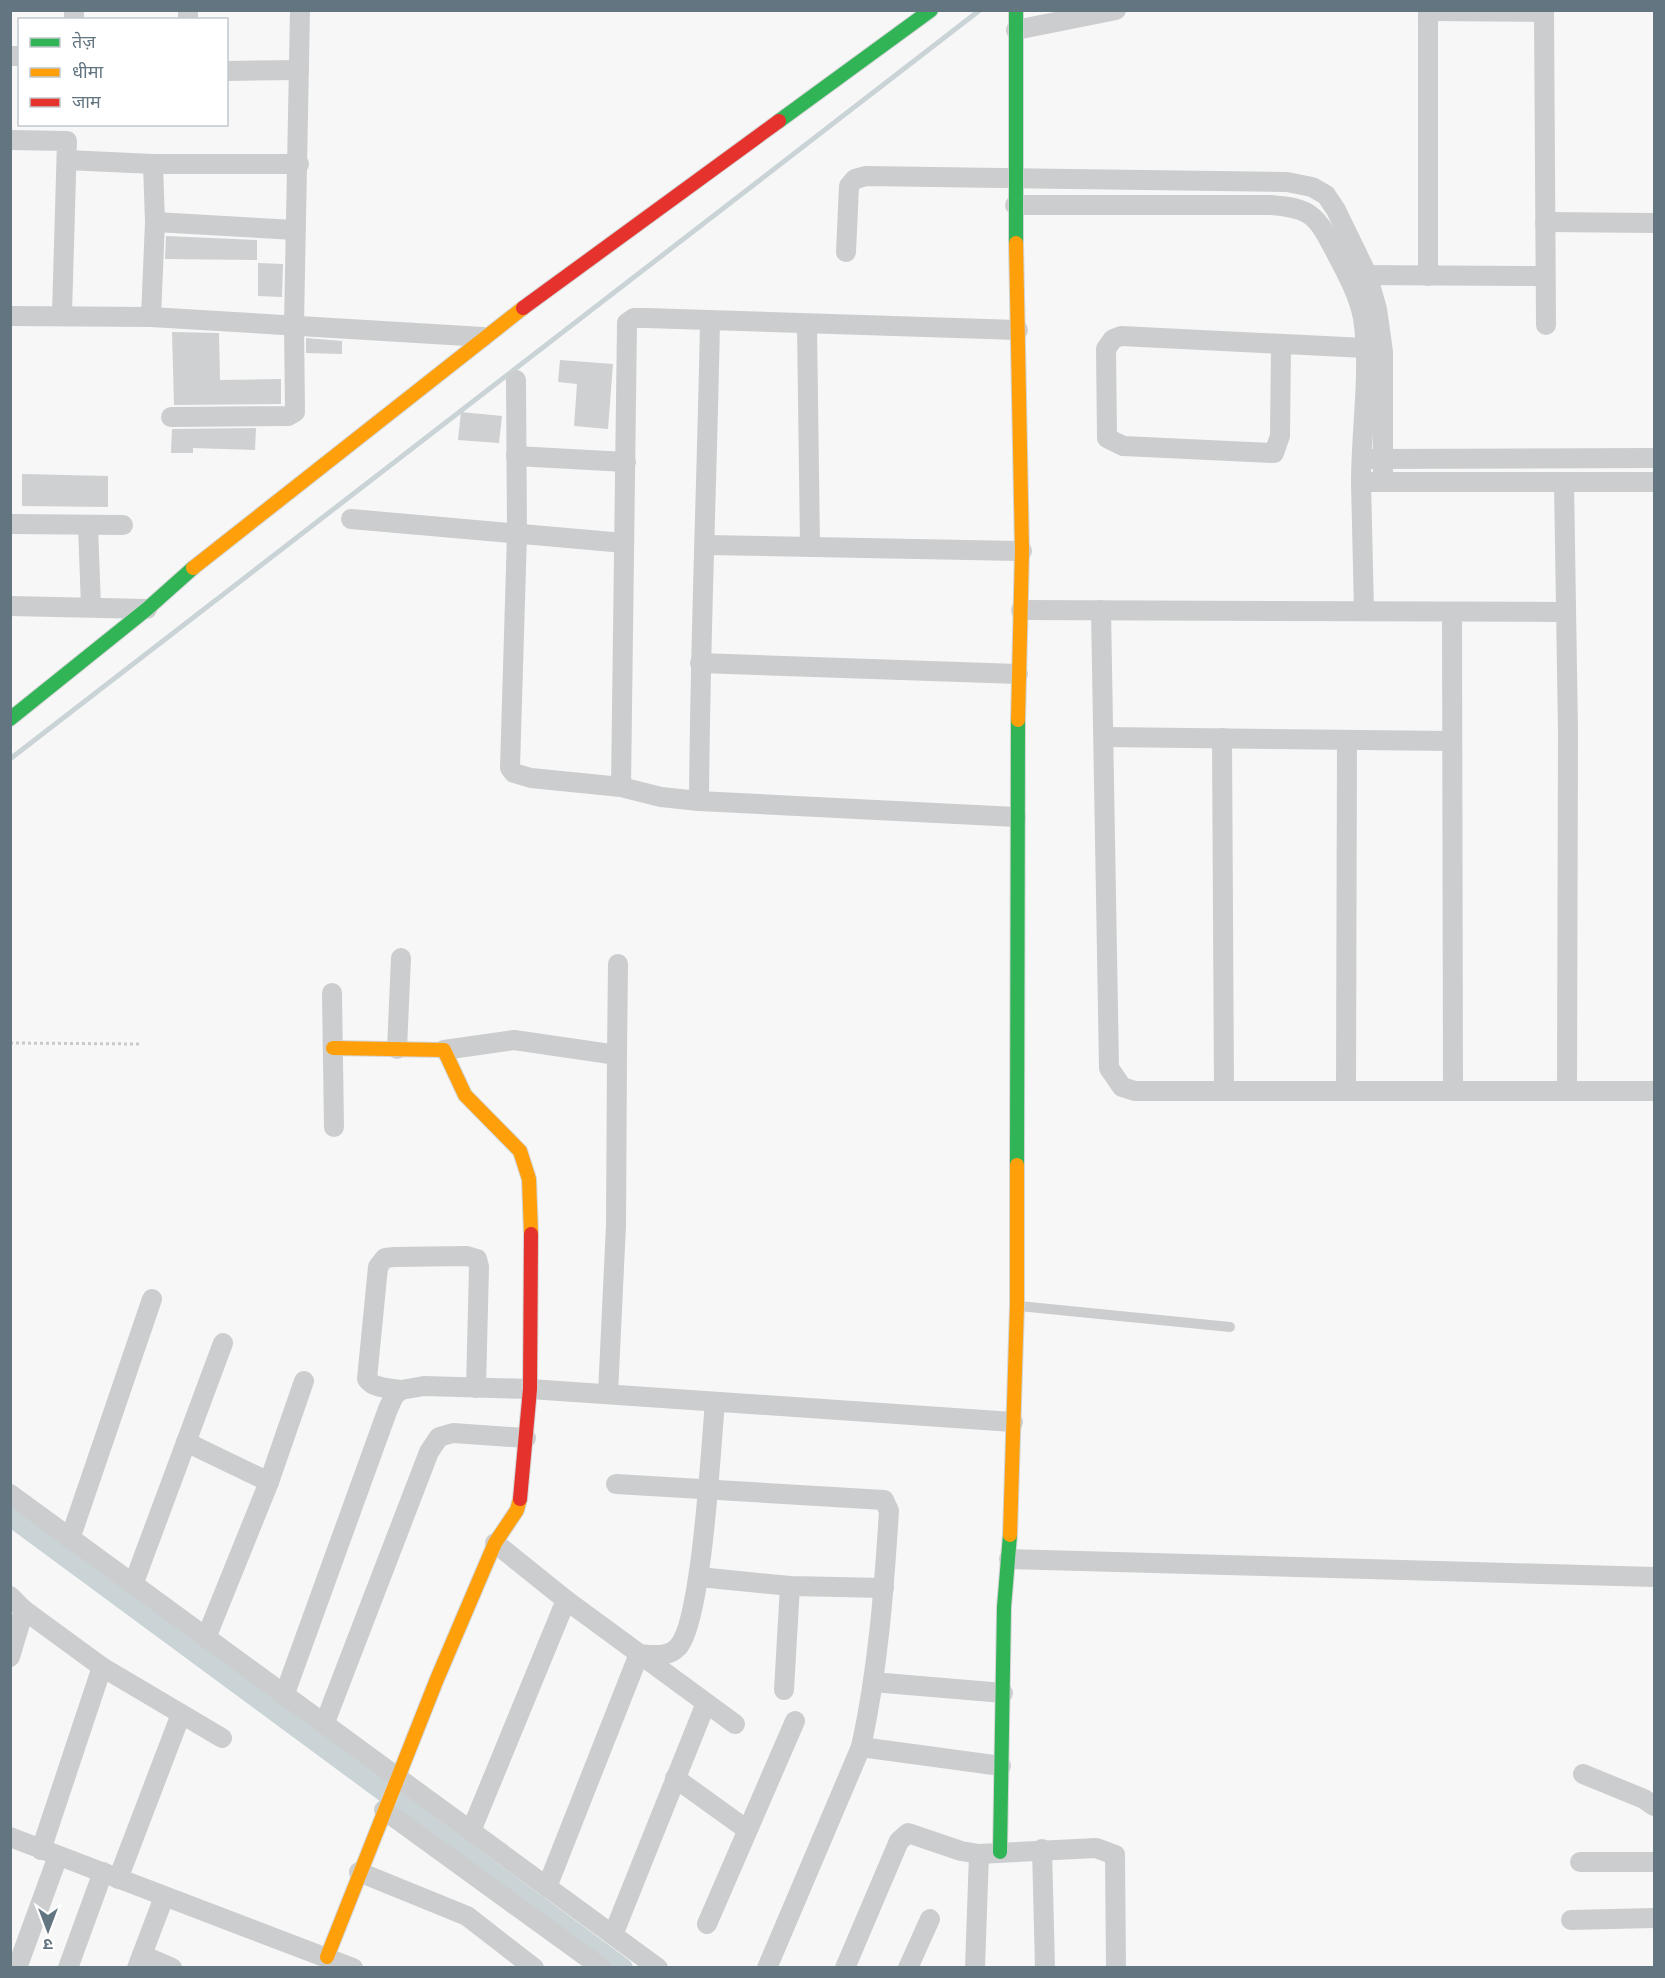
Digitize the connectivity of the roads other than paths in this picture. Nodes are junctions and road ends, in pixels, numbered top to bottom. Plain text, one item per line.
1 (300, 10) edge
2 (931, 10) edge
3 (1116, 10) edge
4 (1428, 11) edge
5 (1544, 11) edge
6 (1016, 20) edge
7 (299, 70) junction
8 (228, 71) edge
9 (10, 140) edge
10 (67, 142) edge
11 (153, 164) junction
12 (299, 164) junction
13 (1015, 178) junction
14 (1015, 205) junction
15 (155, 222) junction
16 (1545, 222) junction
17 (1654, 223) edge
18 (295, 230) junction
19 (846, 252) dead end
20 (1358, 275) junction
21 (1428, 276) junction
22 (1545, 276) junction
23 (62, 314) junction
24 (10, 316) edge
25 (151, 317) junction
26 (710, 321) junction
27 (294, 324) junction
28 (807, 324) junction
29 (1545, 325) dead end
30 (1018, 330) junction
31 (483, 337) junction
32 (1281, 346) junction
33 (1365, 348) junction
34 (516, 380) dead end
35 (171, 417) dead end
36 (516, 456) junction
37 (1654, 458) edge
38 (1361, 459) junction
39 (1382, 459) junction
40 (626, 462) junction
41 (1361, 482) junction
42 (1383, 482) junction
43 (1564, 482) junction
44 (1654, 482) edge
45 (351, 519) dead end
46 (10, 524) edge
47 (88, 525) junction
48 (123, 525) dead end
49 (517, 534) junction
50 (624, 543) junction
51 (706, 545) junction
52 (810, 547) junction
53 (1022, 551) junction
54 (10, 606) edge
55 (91, 607) junction
56 (147, 609) junction
57 (1021, 610) junction
58 (1101, 610) junction
59 (1364, 611) junction
60 (1452, 612) junction
61 (1564, 612) junction
62 (700, 663) junction
63 (1018, 674) junction
64 (10, 719) edge
65 (1104, 737) junction
66 (1222, 738) junction
67 (1347, 740) junction
68 (1452, 741) junction
69 (621, 787) junction
70 (699, 801) junction
71 (1016, 817) junction
72 (401, 958) dead end
73 (618, 964) dead end
74 (332, 993) dead end
75 (333, 1048) junction
76 (397, 1049) junction
77 (444, 1050) junction
78 (617, 1055) junction
79 (1224, 1090) junction
80 (1346, 1091) junction
81 (1453, 1091) junction
82 (1567, 1091) junction
83 (1654, 1091) edge
84 (334, 1127) dead end
85 (152, 1299) dead end
86 (1017, 1305) junction
87 (1230, 1327) dead end
88 (223, 1343) dead end
89 (304, 1381) dead end
90 (477, 1388) junction
91 (530, 1389) junction
92 (401, 1390) junction
93 (608, 1394) junction
94 (715, 1402) junction
95 (1013, 1422) junction
96 (526, 1437) junction
97 (186, 1442) junction
98 (269, 1482) junction
99 (616, 1484) dead end
100 (706, 1487) junction
101 (10, 1494) edge
102 (70, 1539) junction
103 (495, 1543) junction
104 (1009, 1559) junction
105 (699, 1577) junction
106 (1654, 1577) edge
107 (133, 1585) junction
108 (790, 1586) junction
109 (884, 1588) junction
110 (10, 1596) edge
111 (566, 1600) junction
112 (24, 1610) junction
113 (206, 1638) junction
114 (639, 1654) junction
115 (10, 1657) edge
116 (102, 1667) junction
117 (873, 1682) junction
118 (784, 1689) dead end
119 (1003, 1693) junction
120 (284, 1695) junction
121 (706, 1703) junction
122 (181, 1714) junction
123 (795, 1721) dead end
124 (735, 1724) dead end
125 (324, 1725) junction
126 (222, 1738) dead end
127 (861, 1747) junction
128 (1002, 1766) junction
129 (1583, 1774) dead end
130 (675, 1778) junction
131 (397, 1781) junction
132 (385, 1806) junction
133 (1654, 1806) edge
134 (746, 1829) junction
135 (471, 1831) junction
136 (10, 1837) edge
137 (1042, 1849) junction
138 (1000, 1852) junction
139 (50, 1853) junction
140 (979, 1854) junction
141 (1580, 1862) dead end
142 (1654, 1862) edge
143 (359, 1872) junction
144 (111, 1875) junction
145 (546, 1887) junction
146 (164, 1897) junction
147 (1654, 1918) edge
148 (930, 1919) dead end
149 (1571, 1920) dead end
150 (707, 1923) dead end
151 (613, 1935) junction
152 (317, 1959) edge
153 (140, 1961) edge
154 (17, 1968) edge
155 (68, 1968) edge
156 (171, 1968) edge
157 (353, 1968) edge
158 (534, 1968) edge
159 (602, 1968) edge
160 (658, 1968) edge
161 (767, 1968) edge
162 (845, 1968) edge
163 (908, 1968) edge
164 (975, 1968) edge
165 (1045, 1968) edge
166 (1116, 1968) edge

1 - 7 street
2 - 31 street
3 - 6 street
4 - 5 street
4 - 21 street
5 - 16 street
6 - 13 street
7 - 8 street
7 - 12 street
9 - 10 street
10 - 11 street
10 - 23 street
11 - 12 street
11 - 15 street
12 - 18 street
13 - 14 street
13 - 19 street
13 - 20 street
14 - 20 street
14 - 30 street
15 - 18 street
15 - 25 street
16 - 17 street
16 - 22 street
18 - 27 street
20 - 21 street
20 - 33 street
20 - 39 street
21 - 22 street
22 - 29 street
23 - 24 street
23 - 25 street
25 - 27 street
26 - 28 street
26 - 40 street
26 - 51 street
27 - 31 street
27 - 35 street
28 - 30 street
28 - 52 street
30 - 53 street
31 - 56 street
32 - 32 street
32 - 33 street
33 - 38 street
34 - 36 street
36 - 40 street
36 - 49 street
37 - 39 street
38 - 39 street
38 - 41 street
39 - 42 street
40 - 50 street
41 - 42 street
41 - 59 street
42 - 43 street
43 - 44 street
43 - 61 street
45 - 49 street
46 - 47 street
47 - 48 street
47 - 55 street
49 - 50 street
49 - 69 street
50 - 69 street
51 - 52 street
51 - 62 street
52 - 53 street
53 - 57 street
54 - 55 street
55 - 56 street
56 - 64 street
57 - 58 street
57 - 63 street
58 - 59 street
58 - 65 street
59 - 60 street
60 - 61 street
60 - 68 street
61 - 82 street
62 - 63 street
62 - 70 street
63 - 71 street
65 - 66 street
65 - 79 street
66 - 67 street
66 - 79 street
67 - 68 street
67 - 80 street
68 - 81 street
69 - 70 street
70 - 71 street
71 - 86 street
72 - 76 street
73 - 78 street
74 - 75 street
75 - 76 street
75 - 84 street
76 - 77 street
77 - 78 street
77 - 91 street
78 - 93 street
79 - 80 street
80 - 81 street
81 - 82 street
82 - 83 street
85 - 102 street
86 - 87 lane
86 - 95 street
88 - 97 street
89 - 98 street
90 - 91 street
90 - 92 street
90 - 92 street
91 - 93 street
91 - 96 street
92 - 120 street
93 - 94 street
94 - 95 street
94 - 100 street
95 - 104 street
96 - 103 street
96 - 125 street
97 - 98 street
97 - 107 street
98 - 113 street
99 - 100 street
100 - 105 street
100 - 109 street
101 - 102 street
102 - 107 street
103 - 111 street
103 - 131 street
104 - 106 street
104 - 119 street
105 - 108 street
105 - 114 street
107 - 113 street
108 - 109 street
108 - 118 street
109 - 117 street
110 - 112 street
111 - 114 street
111 - 135 street
112 - 115 street
112 - 116 street
113 - 120 street
114 - 121 street
114 - 145 street
116 - 122 street
116 - 139 street
117 - 119 street
117 - 127 street
119 - 128 street
120 - 125 street
121 - 124 street
121 - 130 street
122 - 126 street
122 - 144 street
123 - 134 street
125 - 131 street
127 - 128 street
127 - 161 street
128 - 138 street
129 - 133 street
130 - 134 street
130 - 151 street
131 - 132 street
131 - 135 street
132 - 143 street
132 - 159 street
134 - 150 street
135 - 145 street
136 - 139 street
137 - 138 street
137 - 165 street
137 - 166 street
138 - 140 street
139 - 144 street
139 - 154 street
140 - 162 street
140 - 164 street
141 - 142 street
143 - 152 street
143 - 158 street
144 - 146 street
144 - 155 street
145 - 151 street
146 - 152 street
146 - 153 street
147 - 149 street
148 - 163 street
151 - 160 street
152 - 157 street
153 - 156 street

